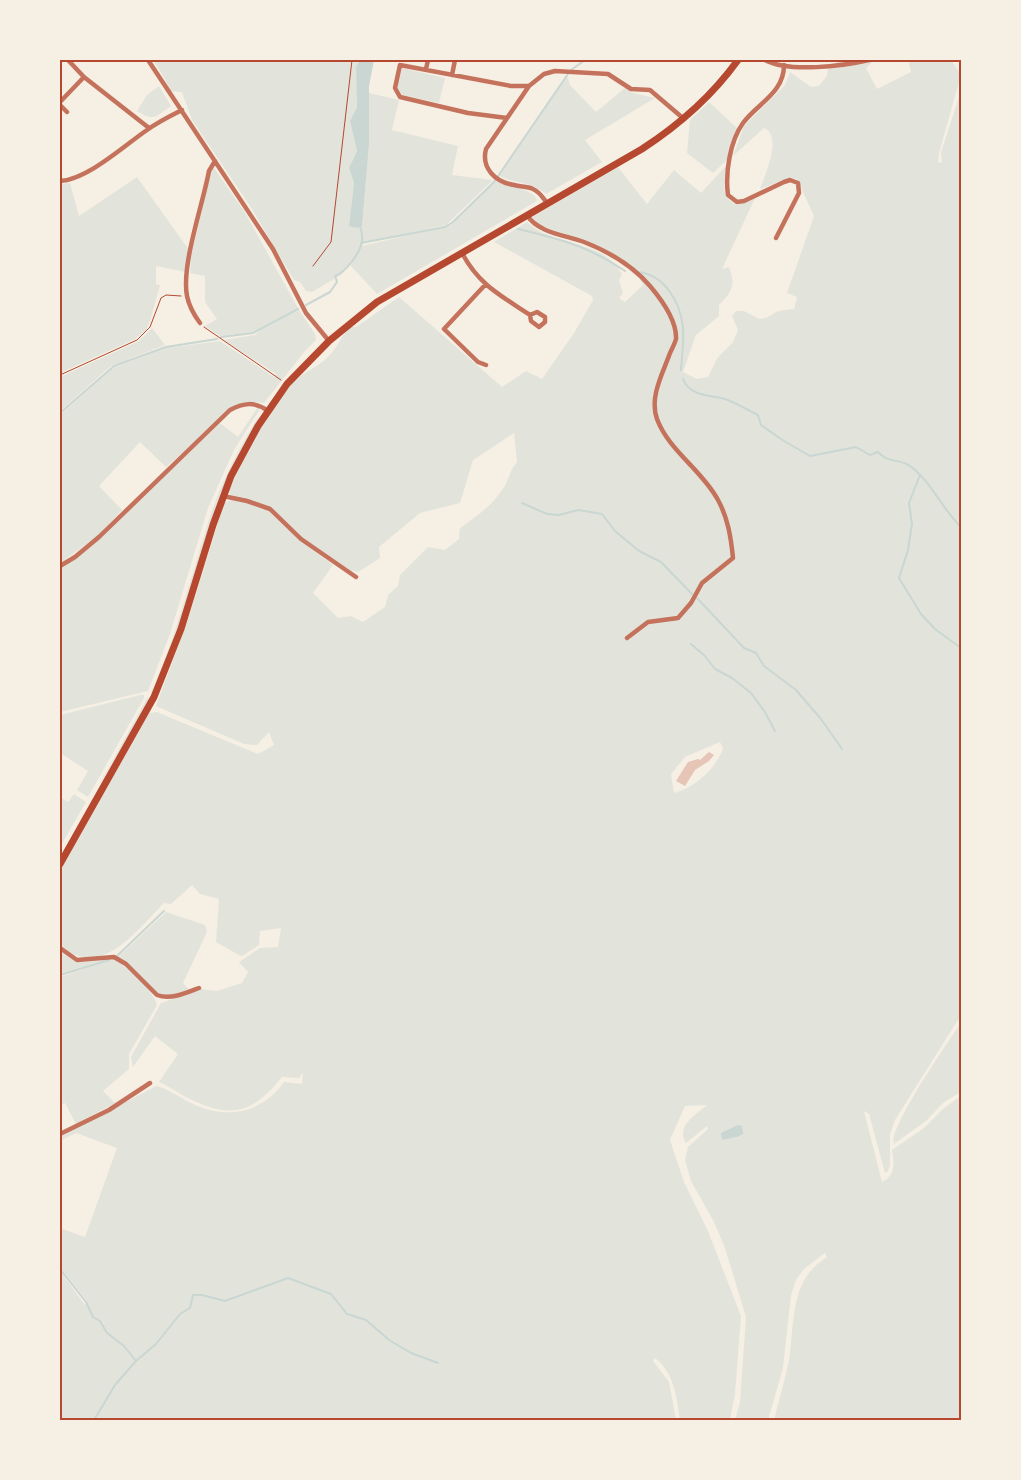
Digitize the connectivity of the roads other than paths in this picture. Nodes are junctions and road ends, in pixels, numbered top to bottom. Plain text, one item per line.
1 (68, 60) edge
2 (148, 60) edge
3 (428, 60) edge
4 (455, 60) edge
5 (738, 60) edge
6 (765, 60) edge
7 (870, 60) edge
8 (400, 62) edge
9 (784, 65) junction
10 (426, 69) junction
11 (452, 75) junction
12 (84, 77) junction
13 (530, 86) junction
14 (60, 104) edge
15 (182, 110) junction
16 (67, 112) dead end
17 (507, 118) junction
18 (684, 119) junction
19 (150, 128) junction
20 (215, 161) junction
21 (60, 181) edge
22 (548, 203) junction
23 (529, 218) junction
24 (776, 238) dead end
25 (462, 254) junction
26 (485, 285) junction
27 (530, 315) dead end
28 (200, 323) road end
29 (329, 341) junction
30 (486, 365) dead end
31 (268, 410) junction
32 (223, 496) junction
33 (60, 566) edge
34 (356, 577) dead end
35 (627, 638) dead end
36 (60, 864) edge
37 (60, 948) edge
38 (199, 988) dead end
39 (150, 1083) dead end
40 (60, 1134) edge

1 - 12 street
2 - 15 street
3 - 10 street
4 - 11 street
5 - 18 main road
6 - 9 street
7 - 9 street
8 - 10 street
8 - 17 street
9 - 24 street
10 - 11 street
11 - 13 street
12 - 14 street
12 - 19 street
13 - 17 street
13 - 18 street
14 - 16 street
15 - 19 street
15 - 20 street
17 - 22 street
18 - 22 main road
19 - 21 street
20 - 28 street
20 - 29 street
22 - 23 main road
23 - 25 main road
23 - 35 street
25 - 26 street
25 - 29 main road
26 - 27 street
26 - 30 street
29 - 31 main road
31 - 32 main road
31 - 33 street
32 - 34 street
32 - 36 main road
37 - 38 street
39 - 40 street

